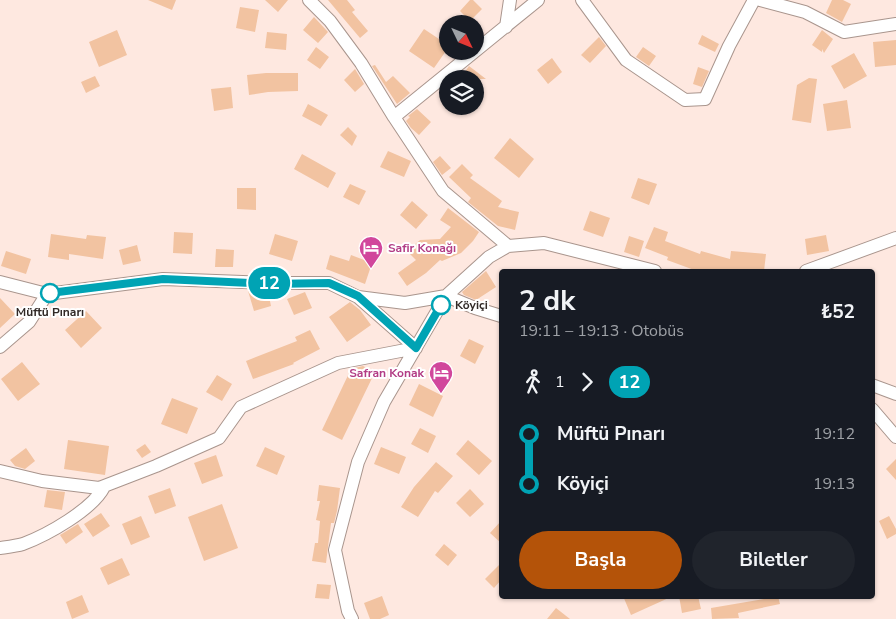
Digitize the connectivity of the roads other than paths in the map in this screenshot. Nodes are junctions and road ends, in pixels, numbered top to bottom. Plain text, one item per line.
1 (310, 0) edge
2 (510, 0) edge
3 (538, 0) edge
4 (582, 0) edge
5 (754, 0) edge
6 (760, 0) edge
7 (896, 24) edge
8 (506, 26) junction
9 (394, 117) junction
10 (896, 238) edge
11 (508, 246) junction
12 (647, 269) edge
13 (811, 269) edge
14 (0, 282) edge
15 (47, 294) junction
16 (358, 296) junction
17 (446, 296) junction
18 (499, 315) edge
19 (0, 347) edge
20 (416, 348) junction
21 (875, 386) edge
22 (896, 394) edge
23 (875, 412) edge
24 (896, 437) edge
25 (0, 471) edge
26 (104, 486) junction
27 (0, 548) edge
28 (352, 619) edge

1 - 9 street
2 - 8 street
3 - 8 street
4 - 5 street
6 - 7 street
8 - 9 street
9 - 11 street
10 - 13 street
11 - 12 street
11 - 17 street
14 - 15 street
15 - 16 street
15 - 19 street
16 - 17 street
16 - 20 street
17 - 18 street
17 - 20 street
20 - 26 street
20 - 28 street
21 - 22 street
23 - 24 street
25 - 26 street
26 - 27 street

